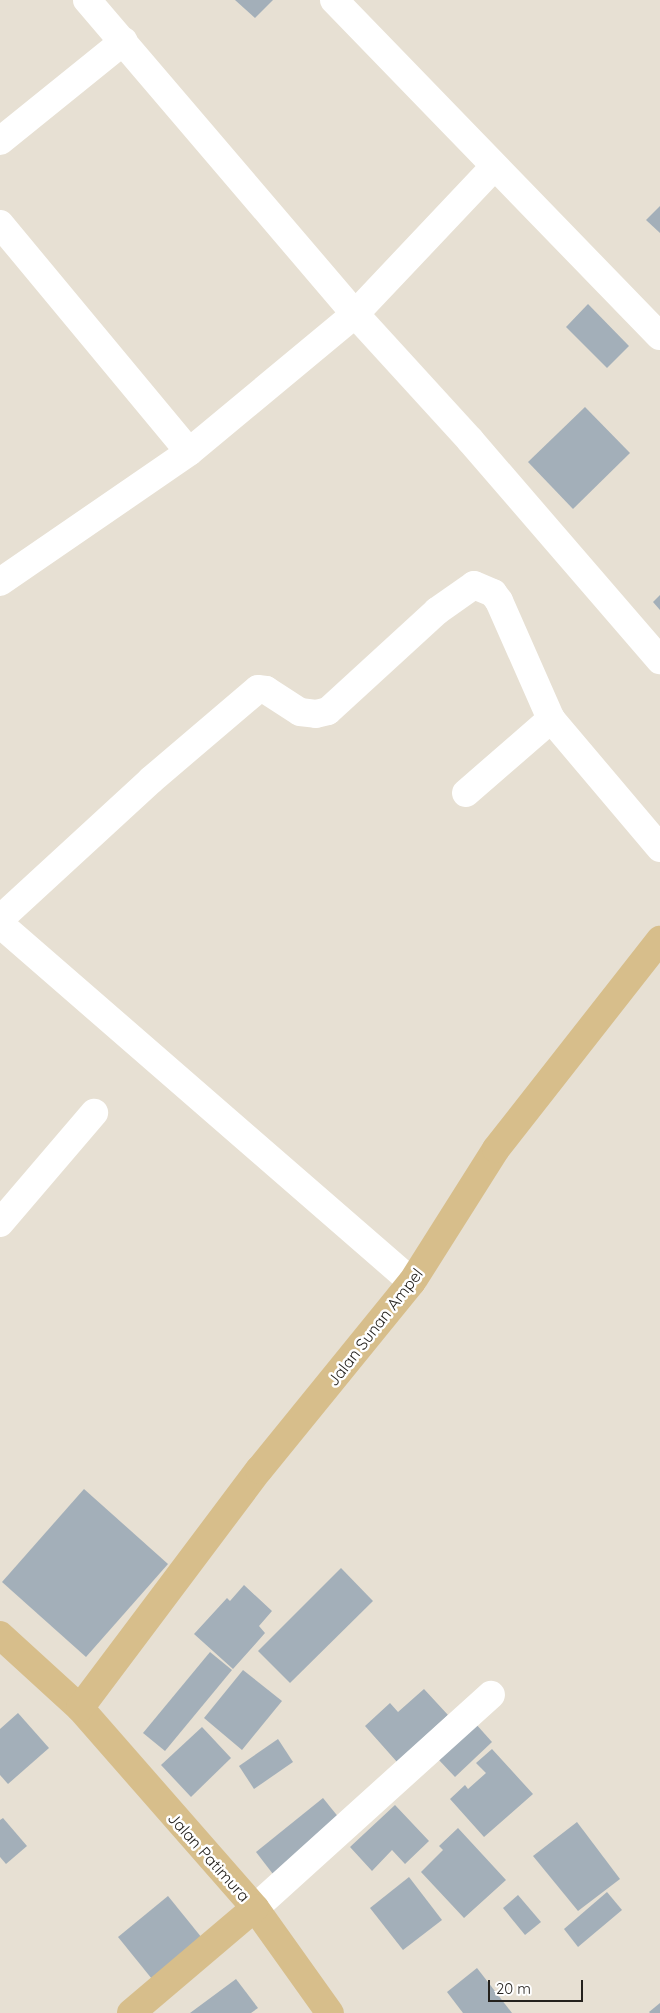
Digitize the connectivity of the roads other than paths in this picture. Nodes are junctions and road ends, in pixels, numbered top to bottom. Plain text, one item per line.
1 (88, 0) edge
2 (334, 0) edge
3 (124, 41) junction
4 (0, 141) edge
5 (494, 167) junction
6 (0, 224) edge
7 (355, 314) junction
8 (660, 336) edge
9 (189, 452) junction
10 (0, 582) edge
11 (660, 660) edge
12 (551, 719) junction
13 (466, 793) dead end
14 (660, 848) edge
15 (0, 919) edge
16 (0, 924) edge
17 (660, 940) edge
18 (94, 1113) dead end
19 (0, 1223) edge
20 (412, 1282) junction
21 (0, 1635) edge
22 (491, 1695) dead end
23 (80, 1708) junction
24 (255, 1908) junction
25 (131, 2013) edge
26 (330, 2013) edge

1 - 3 street
2 - 5 street
3 - 4 street
3 - 7 street
5 - 7 street
5 - 8 street
6 - 9 street
7 - 9 street
7 - 11 street
9 - 10 street
12 - 13 street
12 - 14 street
12 - 15 street
16 - 20 street
17 - 20 main road, Jalan Sunan Ampel
18 - 19 street
20 - 23 main road, Jalan Sunan Ampel
21 - 23 main road, Jalan Patimura
22 - 24 street
23 - 24 main road, Jalan Patimura
24 - 25 main road
24 - 26 main road, Jalan Patimura

